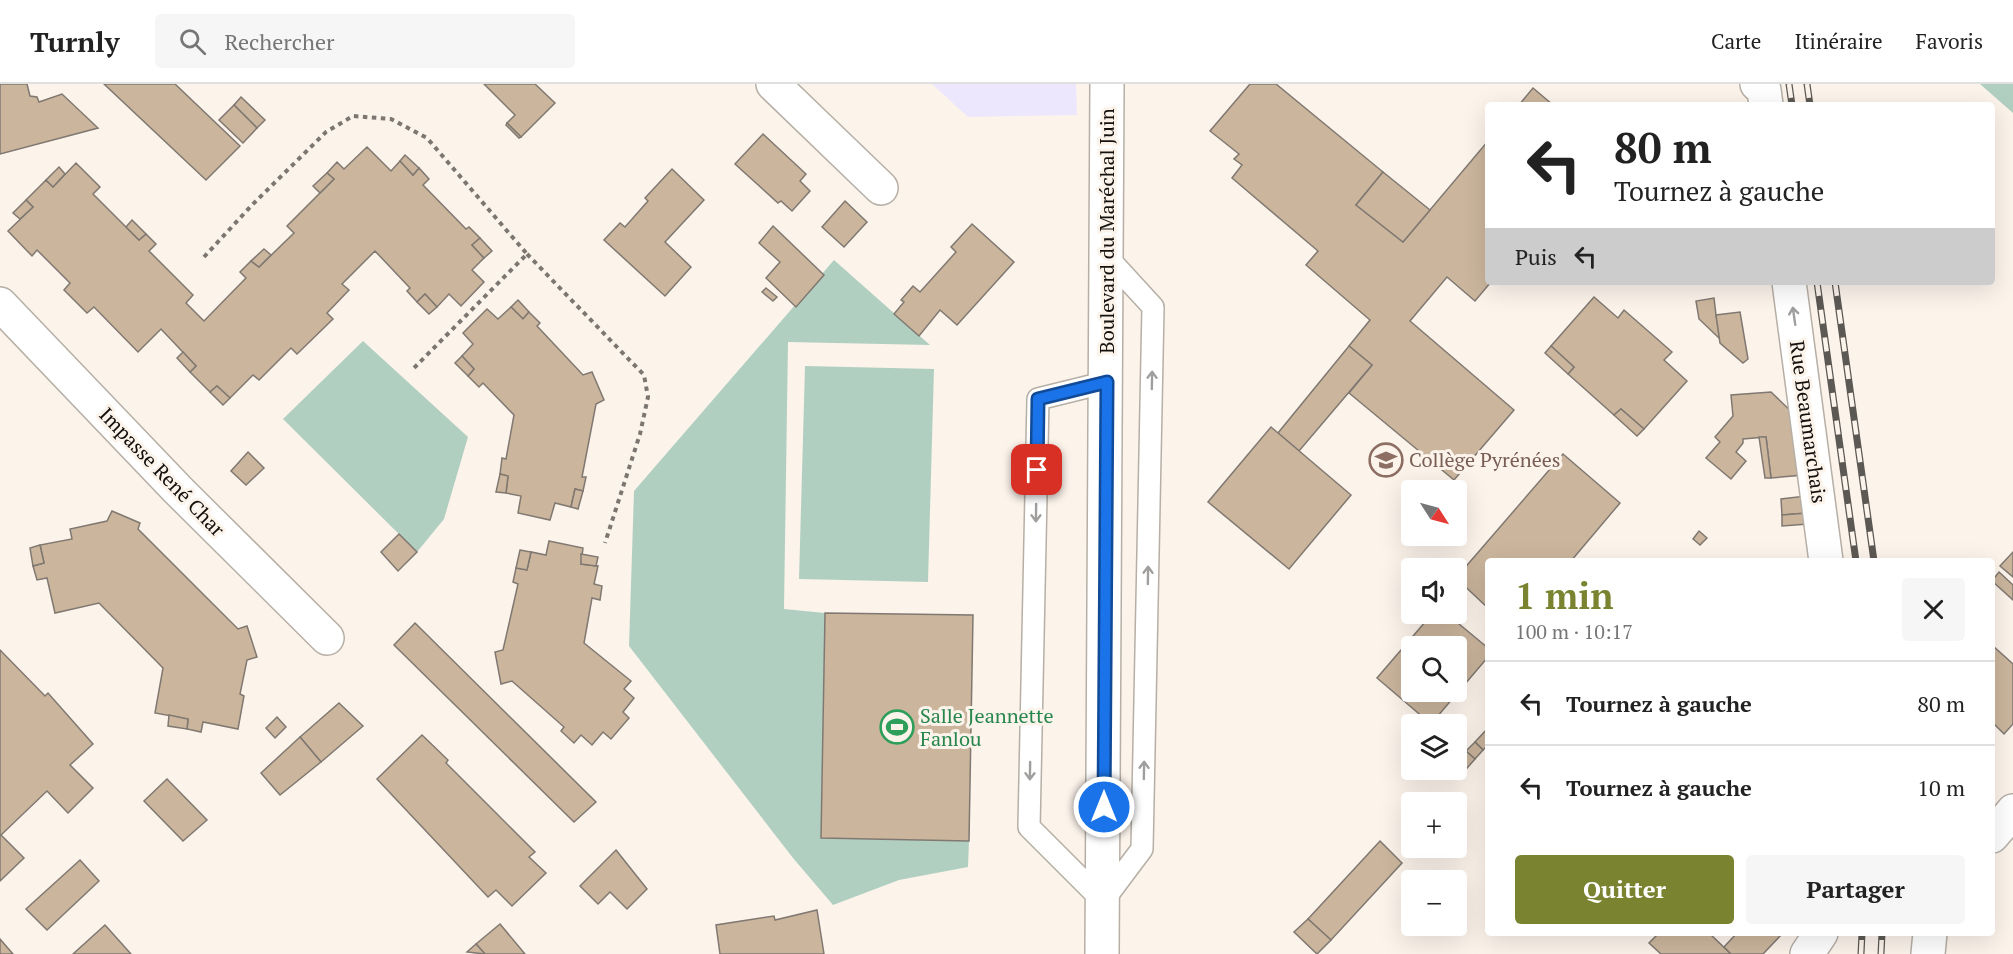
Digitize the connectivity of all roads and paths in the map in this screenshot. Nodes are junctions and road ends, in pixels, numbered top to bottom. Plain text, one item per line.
1 (773, 84) edge
2 (1107, 84) edge
3 (881, 188) dead end
4 (527, 254) junction
5 (204, 257) dead end
6 (1108, 258) junction
7 (1789, 285) edge
8 (0, 304) edge
9 (414, 368) dead end
10 (1107, 382) junction
11 (605, 543) dead end
12 (1826, 558) edge
13 (327, 638) dead end
14 (2013, 811) edge
15 (1995, 832) edge
16 (1103, 901) junction
17 (1819, 936) edge
18 (1930, 936) edge
19 (1102, 954) edge
20 (1807, 954) edge
21 (1928, 954) edge

1 - 3 street
2 - 6 street, Boulevard du Maréchal Juin
4 - 5 path
4 - 9 path
4 - 11 path
6 - 10 street, Boulevard du Maréchal Juin
16 -> 6 lane
12 -> 7 street, Rue Beaumarchais
8 - 13 street, Impasse René Char
10 - 16 street, Boulevard du Maréchal Juin
10 -> 16 lane
14 - 15 street
16 - 19 street, Boulevard du Maréchal Juin
17 - 20 street
18 - 21 street

